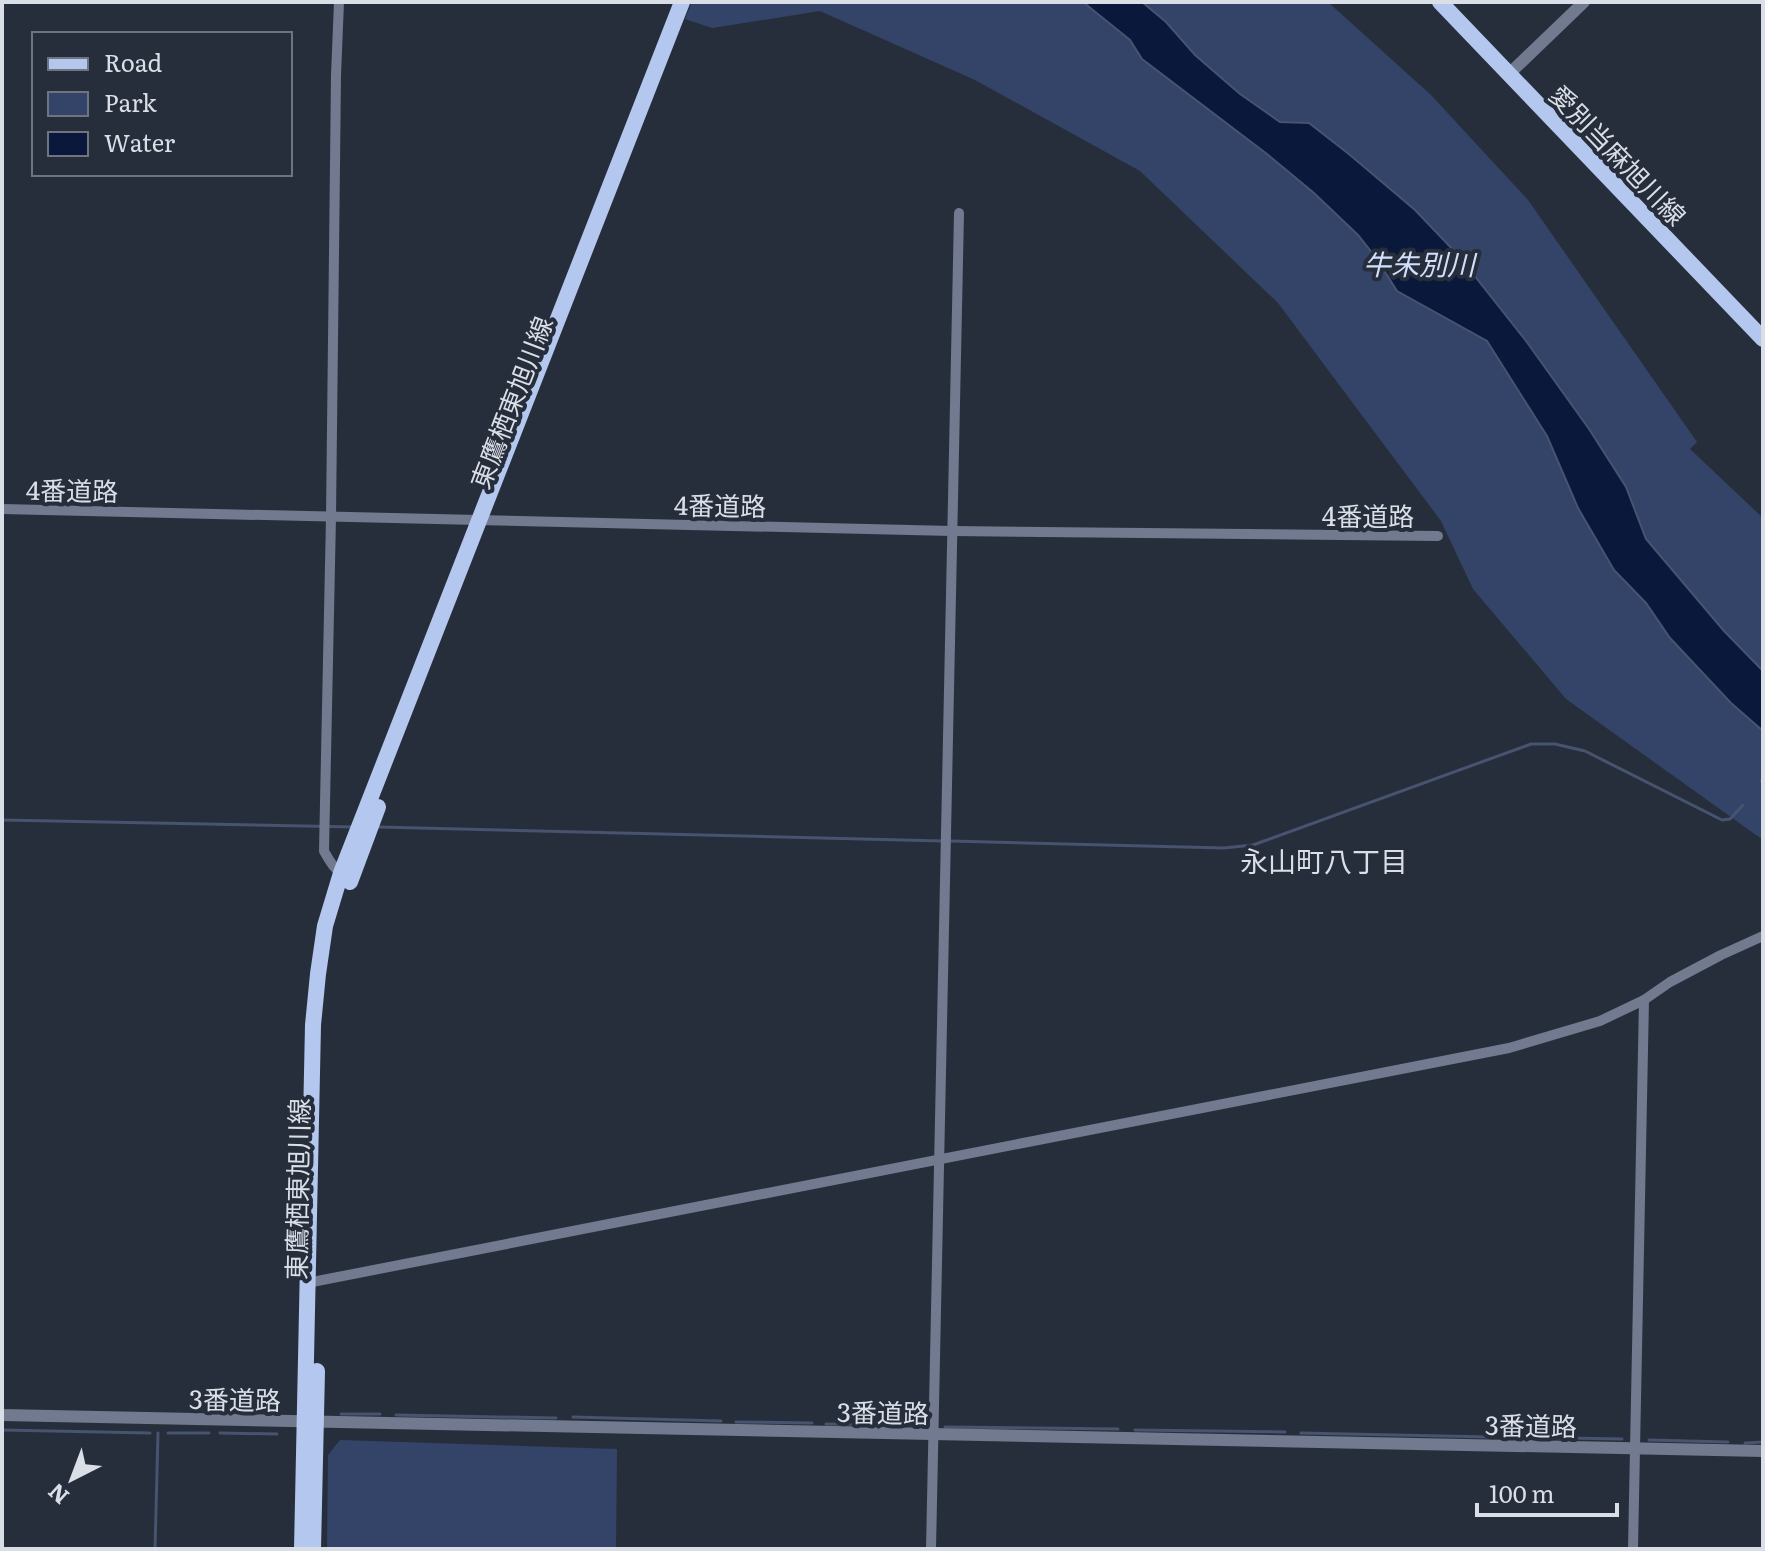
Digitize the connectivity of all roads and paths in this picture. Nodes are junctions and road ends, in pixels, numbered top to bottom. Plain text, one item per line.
1 (339, 2) edge
2 (682, 2) edge
3 (692, 2) edge
4 (1440, 2) edge
5 (1584, 2) edge
6 (1509, 74) junction
7 (959, 213) dead end
8 (1763, 339) edge
9 (2, 509) edge
10 (331, 517) junction
11 (484, 520) junction
12 (952, 531) junction
13 (1438, 536) dead end
14 (346, 875) junction
15 (1763, 936) edge
16 (1644, 1000) junction
17 (938, 1159) junction
18 (313, 1282) junction
19 (2, 1415) edge
20 (310, 1422) junction
21 (933, 1434) junction
22 (1636, 1448) junction
23 (1763, 1451) edge
24 (302, 1549) edge
25 (313, 1549) edge
26 (931, 1549) edge
27 (1633, 1549) edge

1 - 10 street
2 - 11 main road, 東鷹栖東旭川線
3 - 11 main road, 東鷹栖東旭川線
4 - 6 main road, 愛別当麻旭川線
5 - 6 street
6 - 8 main road, 愛別当麻旭川線
7 - 12 street
9 - 10 street, 4番道路
10 - 11 street, 4番道路
10 - 14 street
11 - 12 street, 4番道路
11 - 14 main road, 東鷹栖東旭川線
12 - 13 street, 4番道路
12 - 17 street
14 - 18 main road, 東鷹栖東旭川線
15 - 16 street
16 - 17 street
16 - 22 street
17 - 18 street
17 - 21 street
18 - 20 main road, 東鷹栖東旭川線
19 - 20 street, 3番道路
20 - 21 street, 3番道路
20 - 24 main road, 東鷹栖東旭川線
20 - 25 main road, 東鷹栖東旭川線
21 - 22 street, 3番道路
21 - 26 street
22 - 23 street, 3番道路
22 - 27 street

